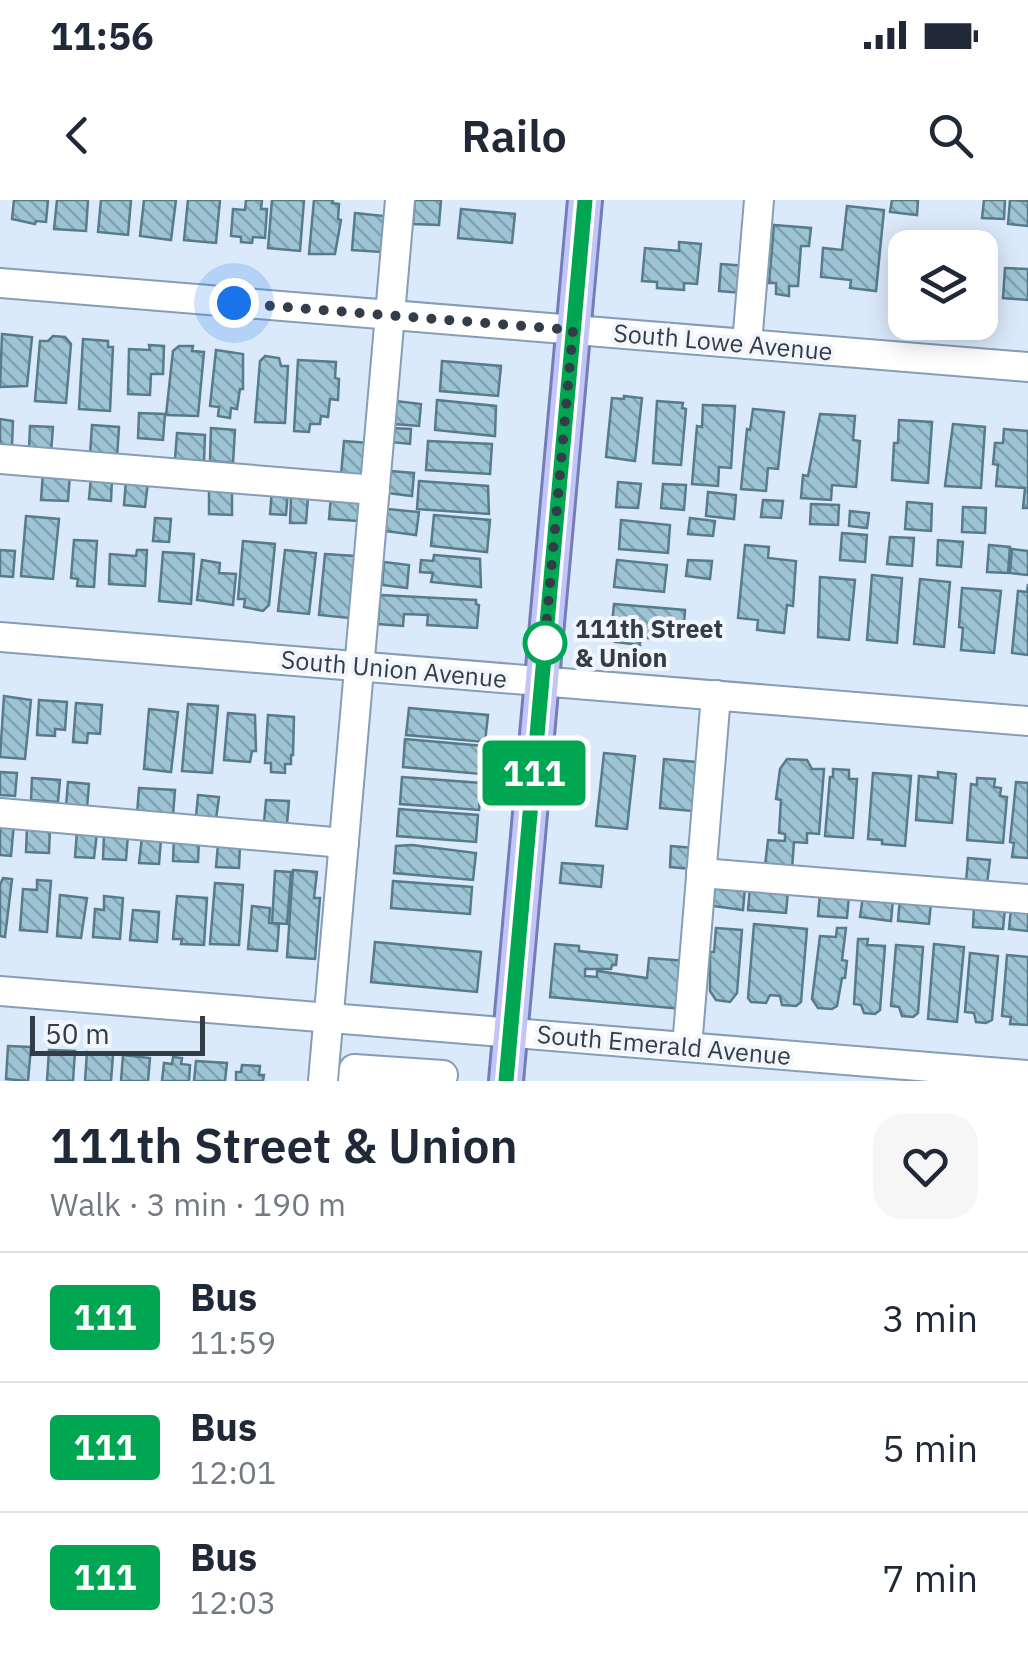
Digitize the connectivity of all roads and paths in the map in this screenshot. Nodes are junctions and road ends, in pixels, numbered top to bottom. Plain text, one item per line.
1 (400, 200) edge
2 (585, 200) edge
3 (759, 200) edge
4 (0, 284) edge
5 (390, 316) junction
6 (573, 330) junction
7 (746, 344) junction
8 (1028, 366) edge
9 (0, 460) edge
10 (375, 490) junction
11 (0, 637) edge
12 (360, 666) junction
13 (542, 680) junction
14 (716, 695) junction
15 (1028, 721) edge
16 (0, 813) edge
17 (344, 842) junction
18 (701, 873) junction
19 (1028, 899) edge
20 (0, 991) edge
21 (328, 1018) junction
22 (446, 1028) junction
23 (510, 1033) junction
24 (687, 1047) junction
25 (1028, 1075) edge
26 (442, 1078) edge
27 (322, 1081) edge
28 (353, 1081) edge
29 (506, 1081) edge

1 - 5 street
2 - 6 main road
3 - 7 street
4 - 5 street, South Lowe Avenue
5 - 6 street, South Lowe Avenue
5 - 10 street
6 - 7 street, South Lowe Avenue
6 - 13 main road
7 - 8 street, South Lowe Avenue
9 - 10 street
10 - 12 street
11 - 12 street, South Union Avenue
12 - 13 street, South Union Avenue
12 - 17 street
13 - 14 street, South Union Avenue
13 - 23 main road
14 - 15 street, South Union Avenue
14 - 18 street
16 - 17 street
17 - 21 street
18 - 19 street
18 - 24 street
20 - 21 street, South Emerald Avenue
21 - 22 street, South Emerald Avenue
21 - 27 street
22 - 23 street, South Emerald Avenue
22 - 26 street
23 - 24 street, South Emerald Avenue
23 - 29 main road
24 - 25 street, South Emerald Avenue
26 - 28 street

